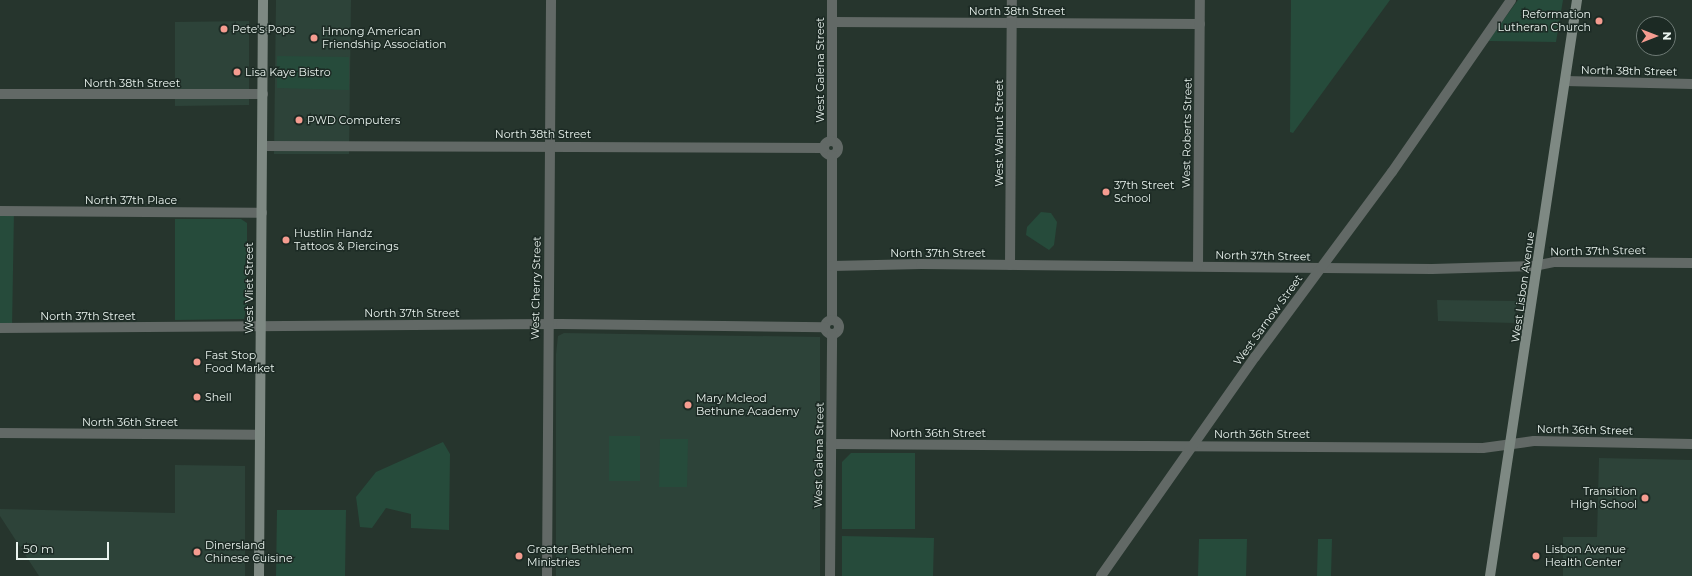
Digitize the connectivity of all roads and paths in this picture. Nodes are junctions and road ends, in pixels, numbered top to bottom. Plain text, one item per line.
1 (264, 0) edge
2 (551, 0) edge
3 (832, 0) edge
4 (1012, 0) edge
5 (1200, 0) edge
6 (1511, 0) edge
7 (1577, 0) edge
8 (833, 22) junction
9 (1012, 23) junction
10 (1200, 24) junction
11 (1565, 81) junction
12 (1692, 84) edge
13 (0, 94) edge
14 (263, 94) junction
15 (262, 146) junction
16 (550, 146) junction
17 (829, 148) junction
18 (0, 211) edge
19 (262, 213) junction
20 (1692, 263) edge
21 (1538, 265) junction
22 (832, 266) junction
23 (1010, 266) junction
24 (1198, 266) junction
25 (1319, 269) junction
26 (547, 325) junction
27 (261, 327) junction
28 (830, 327) junction
29 (0, 328) edge
30 (0, 433) edge
31 (260, 435) junction
32 (831, 444) junction
33 (1512, 444) junction
34 (1692, 444) edge
35 (1194, 446) junction
36 (259, 576) edge
37 (547, 576) edge
38 (830, 576) edge
39 (1101, 576) edge
40 (1490, 576) edge

1 - 14 main road, West Vliet Street
2 - 16 street, West Cherry Street
3 - 8 street, West Galena Street
4 - 9 street, West Walnut Street
5 - 10 street, West Roberts Street
6 - 25 street, West Sarnow Street
7 - 11 main road, West Lisbon Avenue
8 - 9 street, North 38th Street
8 - 17 street, West Galena Street
9 - 10 street, North 38th Street
9 - 23 street, West Walnut Street
10 - 24 street, West Roberts Street
11 - 12 street, North 38th Street
11 - 21 main road, West Lisbon Avenue
13 - 14 street, North 38th Street
14 - 15 main road, West Vliet Street
15 - 16 street, North 38th Street
15 - 19 main road, West Vliet Street
16 - 17 street, North 38th Street
16 - 26 street, West Cherry Street
17 - 22 street, West Galena Street
18 - 19 street, North 37th Place
19 - 27 main road, West Vliet Street
20 - 21 street, North 37th Street
21 - 25 street, North 37th Street
21 - 33 main road, West Lisbon Avenue
22 - 23 street, North 37th Street
22 - 28 street, West Galena Street
23 - 24 street, North 37th Street
24 - 25 street, North 37th Street
25 - 35 street, West Sarnow Street
26 - 27 street, North 37th Street
26 - 28 street, North 37th Street
26 - 37 street, West Cherry Street
27 - 29 street, North 37th Street
27 - 31 main road, West Vliet Street
28 - 32 street, West Galena Street
30 - 31 street, North 36th Street
31 - 36 main road, West Vliet Street
32 - 35 street, North 36th Street
32 - 38 street, West Galena Street
33 - 34 street, North 36th Street
33 - 35 street, North 36th Street
33 - 40 main road, West Lisbon Avenue
35 - 39 street, West Sarnow Street

